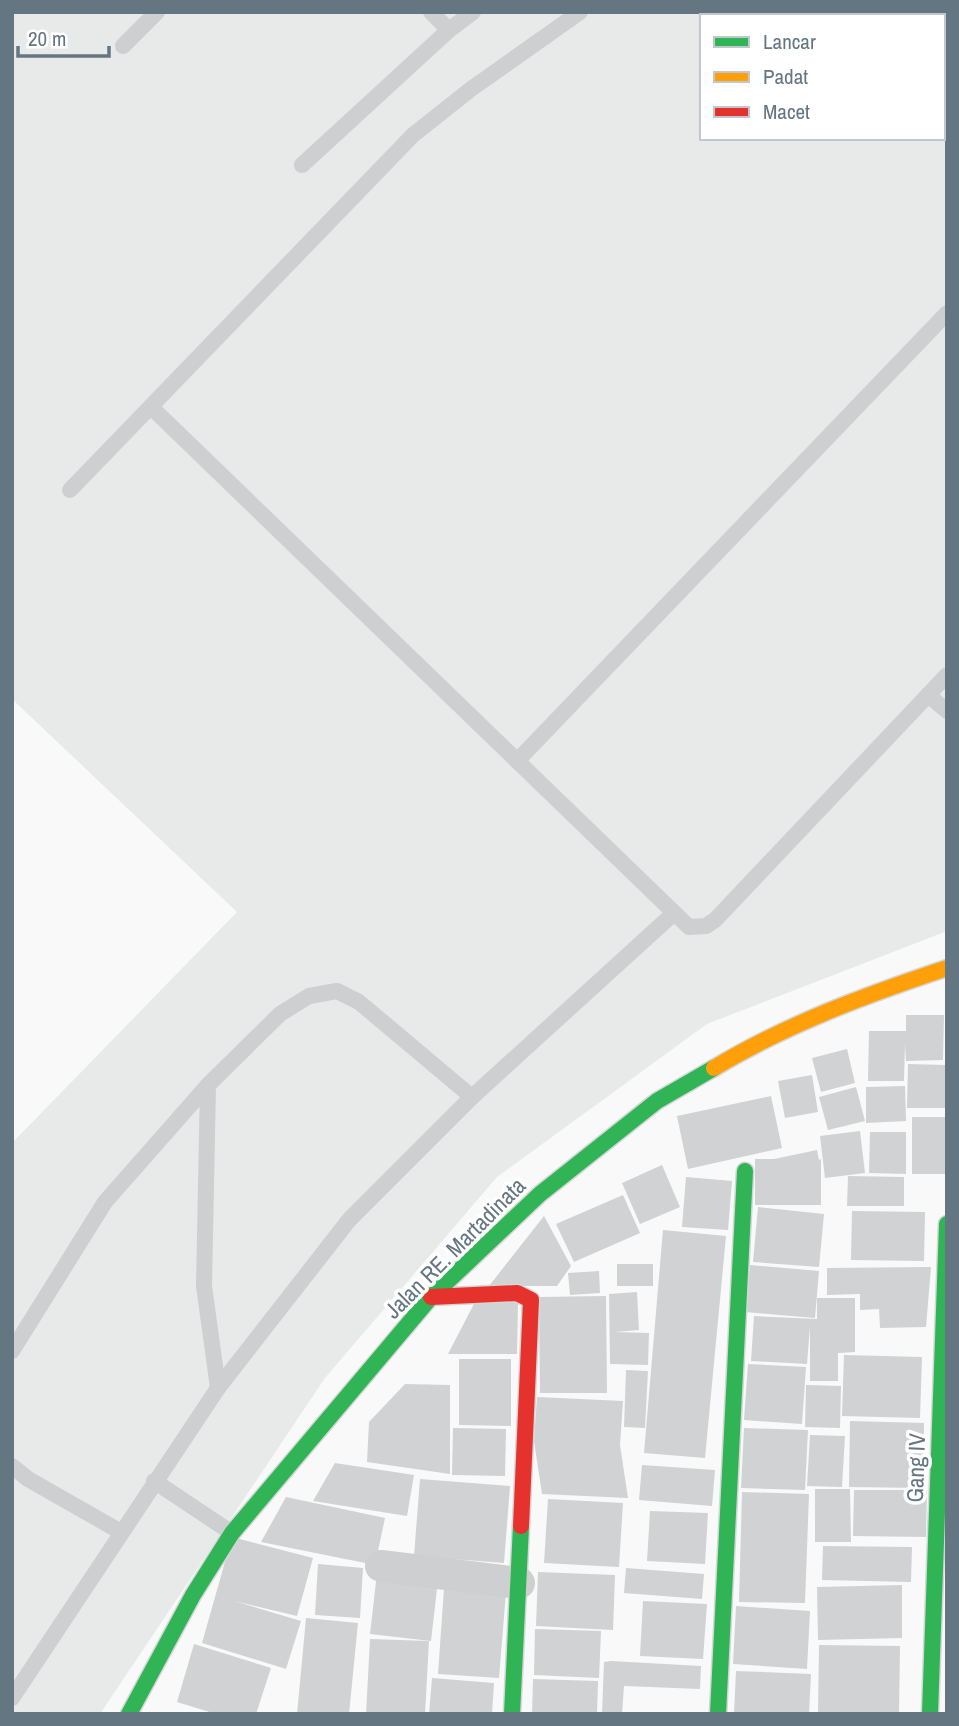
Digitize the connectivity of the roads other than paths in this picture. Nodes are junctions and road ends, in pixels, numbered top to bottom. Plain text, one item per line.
1 (157, 12) edge
2 (431, 12) edge
3 (472, 12) edge
4 (580, 12) edge
5 (449, 30) junction
6 (123, 46) dead end
7 (302, 165) dead end
8 (947, 313) edge
9 (151, 407) junction
10 (70, 490) dead end
11 (947, 675) edge
12 (928, 695) junction
13 (947, 711) edge
14 (517, 761) junction
15 (673, 914) junction
16 (947, 968) edge
17 (208, 1085) junction
18 (472, 1097) junction
19 (745, 1171) dead end
20 (947, 1224) edge
21 (431, 1297) junction
22 (12, 1351) edge
23 (218, 1388) junction
24 (12, 1466) edge
25 (154, 1481) junction
26 (121, 1532) junction
27 (232, 1533) junction
28 (381, 1566) dead end
29 (519, 1583) junction
30 (12, 1698) edge
31 (129, 1714) edge
32 (512, 1714) edge
33 (718, 1714) edge
34 (930, 1714) edge

1 - 6 lane
2 - 5 lane
3 - 5 lane
4 - 9 lane
5 - 7 lane
8 - 14 lane
9 - 10 lane
9 - 14 lane
11 - 12 lane
12 - 13 lane
12 - 15 lane
14 - 15 lane
15 - 18 lane
16 - 21 street, Jalan RE. Martadinata
17 - 18 lane
17 - 22 lane
17 - 23 lane
18 - 23 lane
19 - 33 street
20 - 34 street, Gang IV
21 - 27 street, Jalan RE. Martadinata
21 - 29 street
23 - 25 lane
24 - 26 lane
25 - 26 lane
25 - 27 lane
26 - 30 lane
27 - 31 street, Jalan RE. Martadinata
28 - 29 street
29 - 32 street

